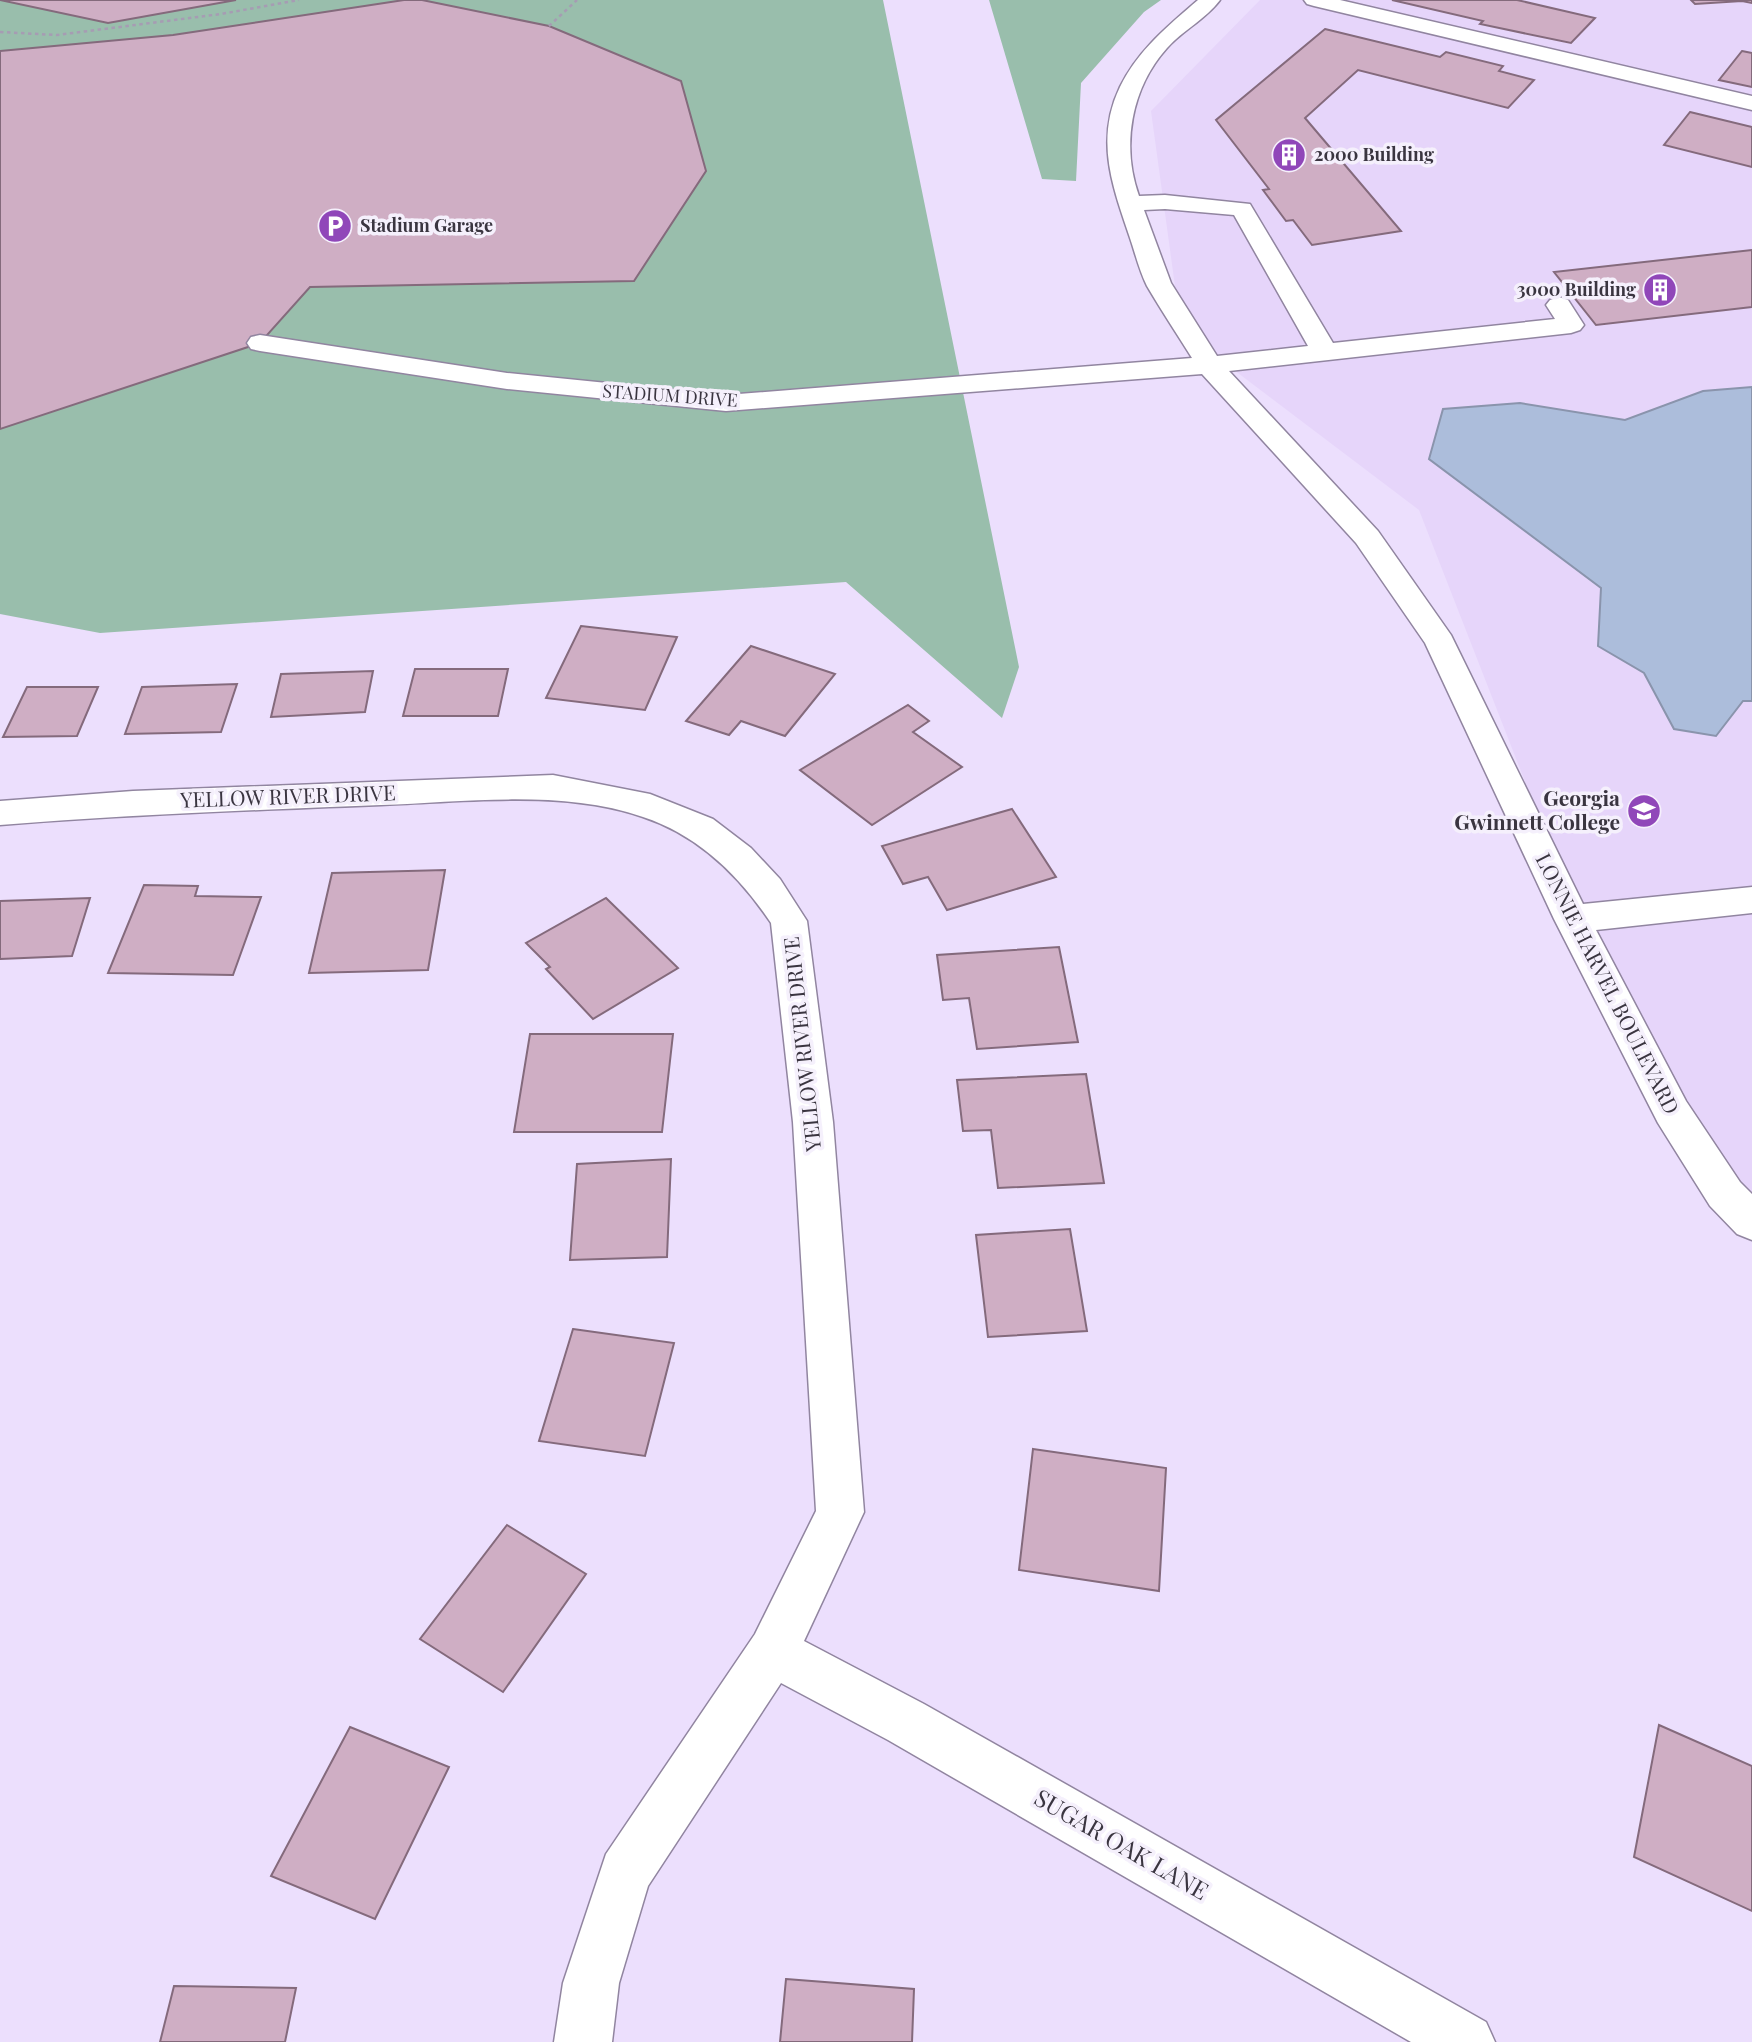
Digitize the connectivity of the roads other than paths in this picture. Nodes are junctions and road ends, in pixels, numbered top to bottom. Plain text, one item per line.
1 (1210, 0) edge
2 (1315, 0) edge
3 (1752, 103) edge
4 (1129, 204) junction
5 (1559, 305) dead end
6 (260, 343) dead end
7 (1325, 353) junction
8 (1209, 365) junction
9 (0, 813) edge
10 (1752, 901) edge
11 (1572, 919) junction
12 (1752, 1222) edge
13 (773, 1652) junction
14 (583, 2042) edge
15 (1466, 2042) edge

1 - 4 street, LONNIE HARVEL BOULEVARD
2 - 3 street
4 - 7 street
4 - 8 street, LONNIE HARVEL BOULEVARD
5 - 7 street, STADIUM DRIVE
6 - 8 street, STADIUM DRIVE
7 - 8 street, STADIUM DRIVE
8 - 11 street, LONNIE HARVEL BOULEVARD
9 - 13 street, YELLOW RIVER DRIVE
10 - 11 street
11 - 12 street, LONNIE HARVEL BOULEVARD
13 - 14 street, YELLOW RIVER DRIVE
13 - 15 street, SUGAR OAK LANE

